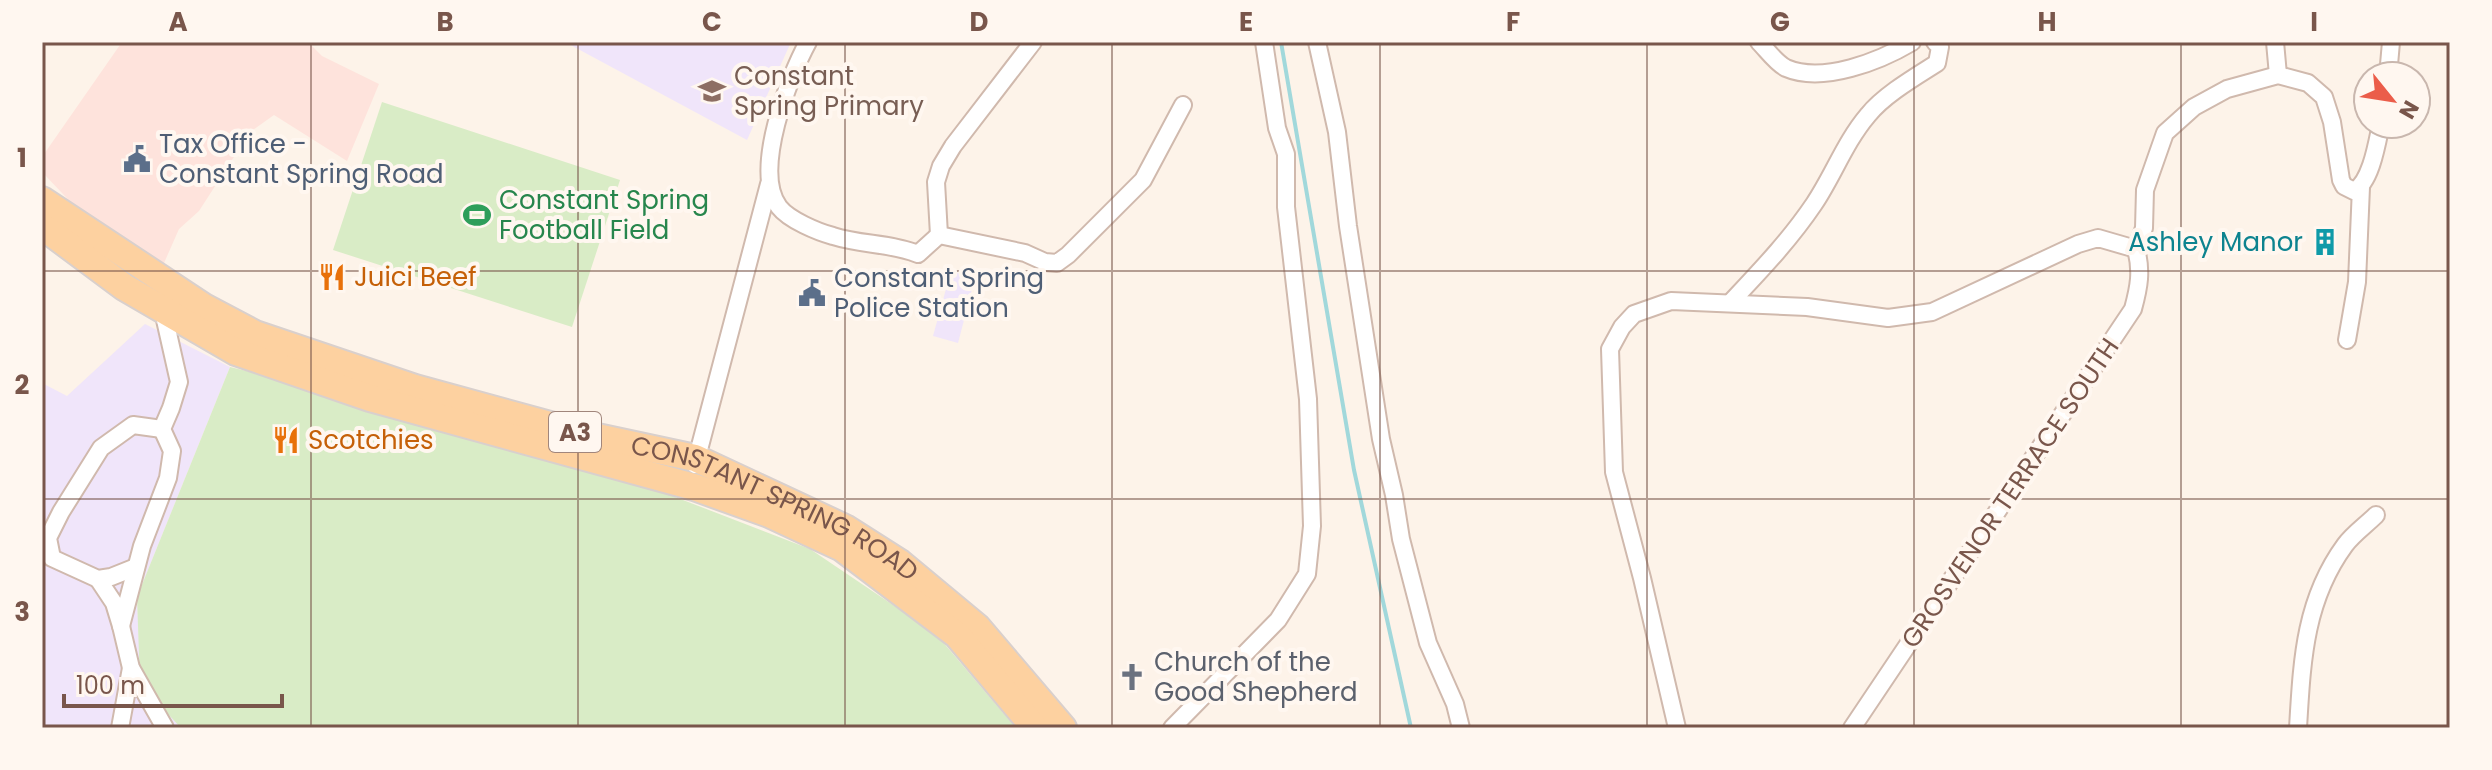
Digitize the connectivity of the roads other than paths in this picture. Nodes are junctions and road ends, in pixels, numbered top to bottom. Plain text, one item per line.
1 (808, 42) edge
2 (1033, 42) edge
3 (1264, 42) edge
4 (1317, 42) edge
5 (1759, 42) edge
6 (1912, 42) edge
7 (1935, 42) edge
8 (2275, 42) edge
9 (2278, 75) junction
10 (1183, 105) dead end
11 (2378, 140) edge
12 (769, 184) junction
13 (2361, 187) junction
14 (42, 200) edge
15 (42, 226) edge
16 (939, 235) junction
17 (2136, 249) junction
18 (1730, 303) junction
19 (163, 311) junction
20 (2347, 340) dead end
21 (162, 429) junction
22 (695, 458) junction
23 (694, 487) junction
24 (2376, 515) dead end
25 (136, 567) junction
26 (98, 579) junction
27 (121, 626) junction
28 (131, 668) junction
29 (120, 728) edge
30 (165, 728) edge
31 (1035, 728) edge
32 (1063, 728) edge
33 (1172, 728) edge
34 (1461, 728) edge
35 (1677, 728) edge
36 (1852, 728) edge
37 (2298, 728) edge

1 - 12 street
2 - 16 street
3 - 33 street
4 - 34 street
5 - 6 street
7 - 18 street
8 - 9 street
9 - 13 street
9 - 17 street, GROSVENOR TERRACE SOUTH
10 - 16 street
11 - 13 street
12 - 16 street
12 - 22 street
13 - 20 street
14 - 22 main road, CONSTANT SPRING ROAD / A3
15 - 19 main road, CONSTANT SPRING ROAD / A3
17 - 18 street
17 - 36 street, GROSVENOR TERRACE SOUTH
18 - 35 street
19 - 21 street
19 - 23 main road, CONSTANT SPRING ROAD / A3
21 - 25 street
21 - 26 street
22 - 23 street
22 - 32 main road, CONSTANT SPRING ROAD / A3
23 - 31 main road, CONSTANT SPRING ROAD / A3
24 - 37 street
25 - 26 street
25 - 27 street
26 - 27 street
27 - 28 street
28 - 29 street
28 - 30 street

